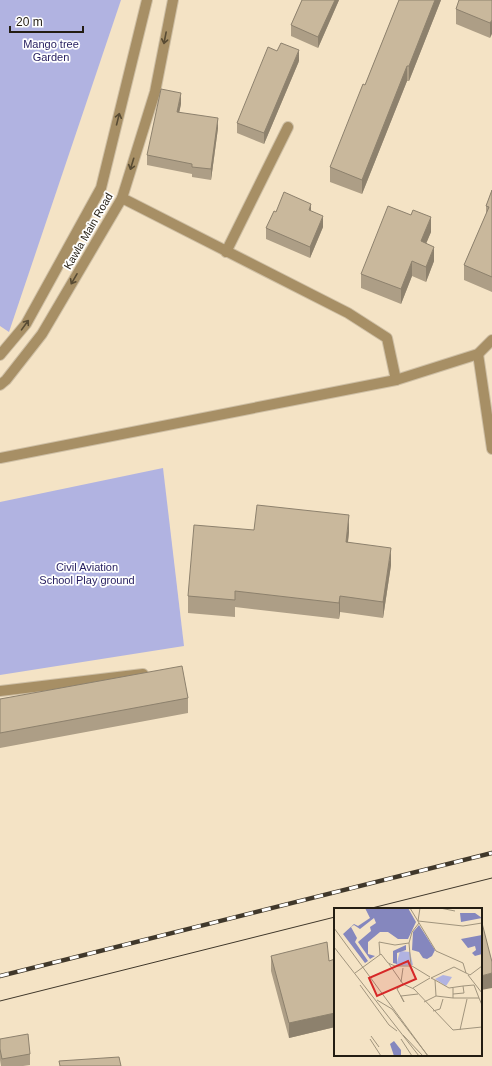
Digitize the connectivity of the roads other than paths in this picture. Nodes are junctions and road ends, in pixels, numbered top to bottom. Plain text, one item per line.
1 (147, 0) edge
2 (173, 0) edge
3 (288, 127) dead end
4 (122, 198) junction
5 (226, 252) junction
6 (492, 340) edge
7 (478, 354) junction
8 (0, 355) edge
9 (396, 380) junction
10 (0, 385) edge
11 (492, 449) edge
12 (0, 458) edge
13 (150, 673) edge
14 (0, 691) edge

8 -> 1 street, Kawla Main Road
2 -> 4 street, Kawla Main Road
3 - 5 street
4 - 5 street
4 -> 10 street, Kawla Main Road
5 - 9 street
6 - 7 street
7 - 9 street
7 - 11 street
9 - 12 street
13 - 14 street

